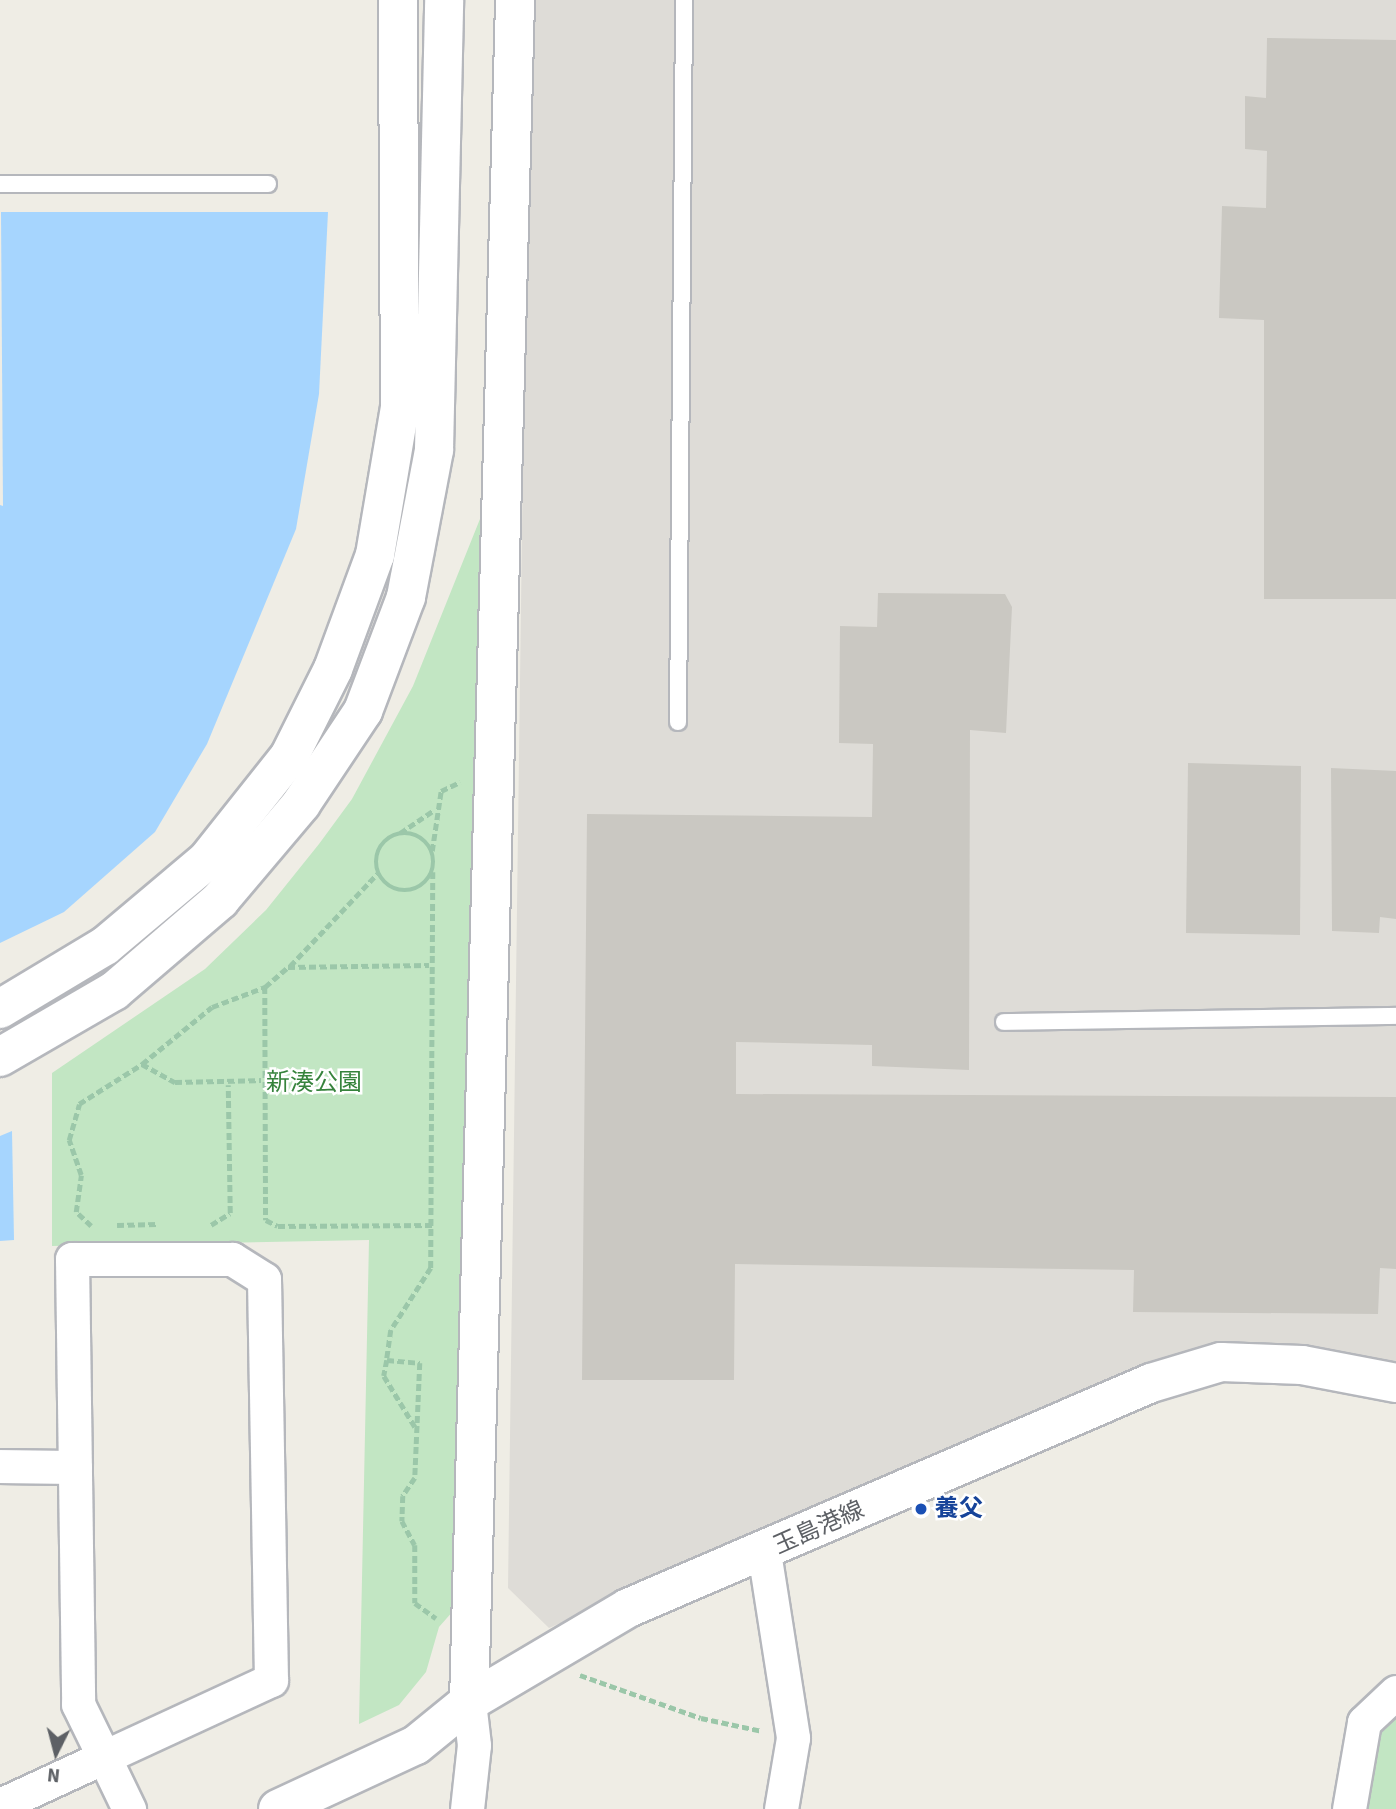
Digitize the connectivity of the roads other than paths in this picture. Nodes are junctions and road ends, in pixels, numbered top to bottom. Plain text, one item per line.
1 (398, 0) edge
2 (444, 0) edge
3 (515, 0) edge
4 (684, 0) edge
5 (0, 184) edge
6 (268, 184) dead end
7 (678, 722) dead end
8 (0, 1009) edge
9 (1396, 1016) edge
10 (1004, 1022) dead end
11 (0, 1057) edge
12 (1396, 1383) edge
13 (0, 1466) edge
14 (75, 1467) junction
15 (764, 1552) junction
16 (1396, 1692) edge
17 (469, 1702) junction
18 (104, 1757) junction
19 (0, 1805) edge
20 (129, 1809) edge
21 (278, 1809) edge
22 (467, 1809) edge
23 (782, 1809) edge
24 (1349, 1809) edge

1 - 8 street
2 - 11 street
3 - 17 street
4 - 7 lane
5 - 6 lane
9 - 10 lane
12 - 15 street, 玉島港線
13 - 14 street
14 - 18 street
14 - 18 street
15 - 17 street, 玉島港線
15 - 23 street
16 - 24 street
17 - 21 street, 玉島港線
17 - 22 street
18 - 19 street
18 - 20 street

